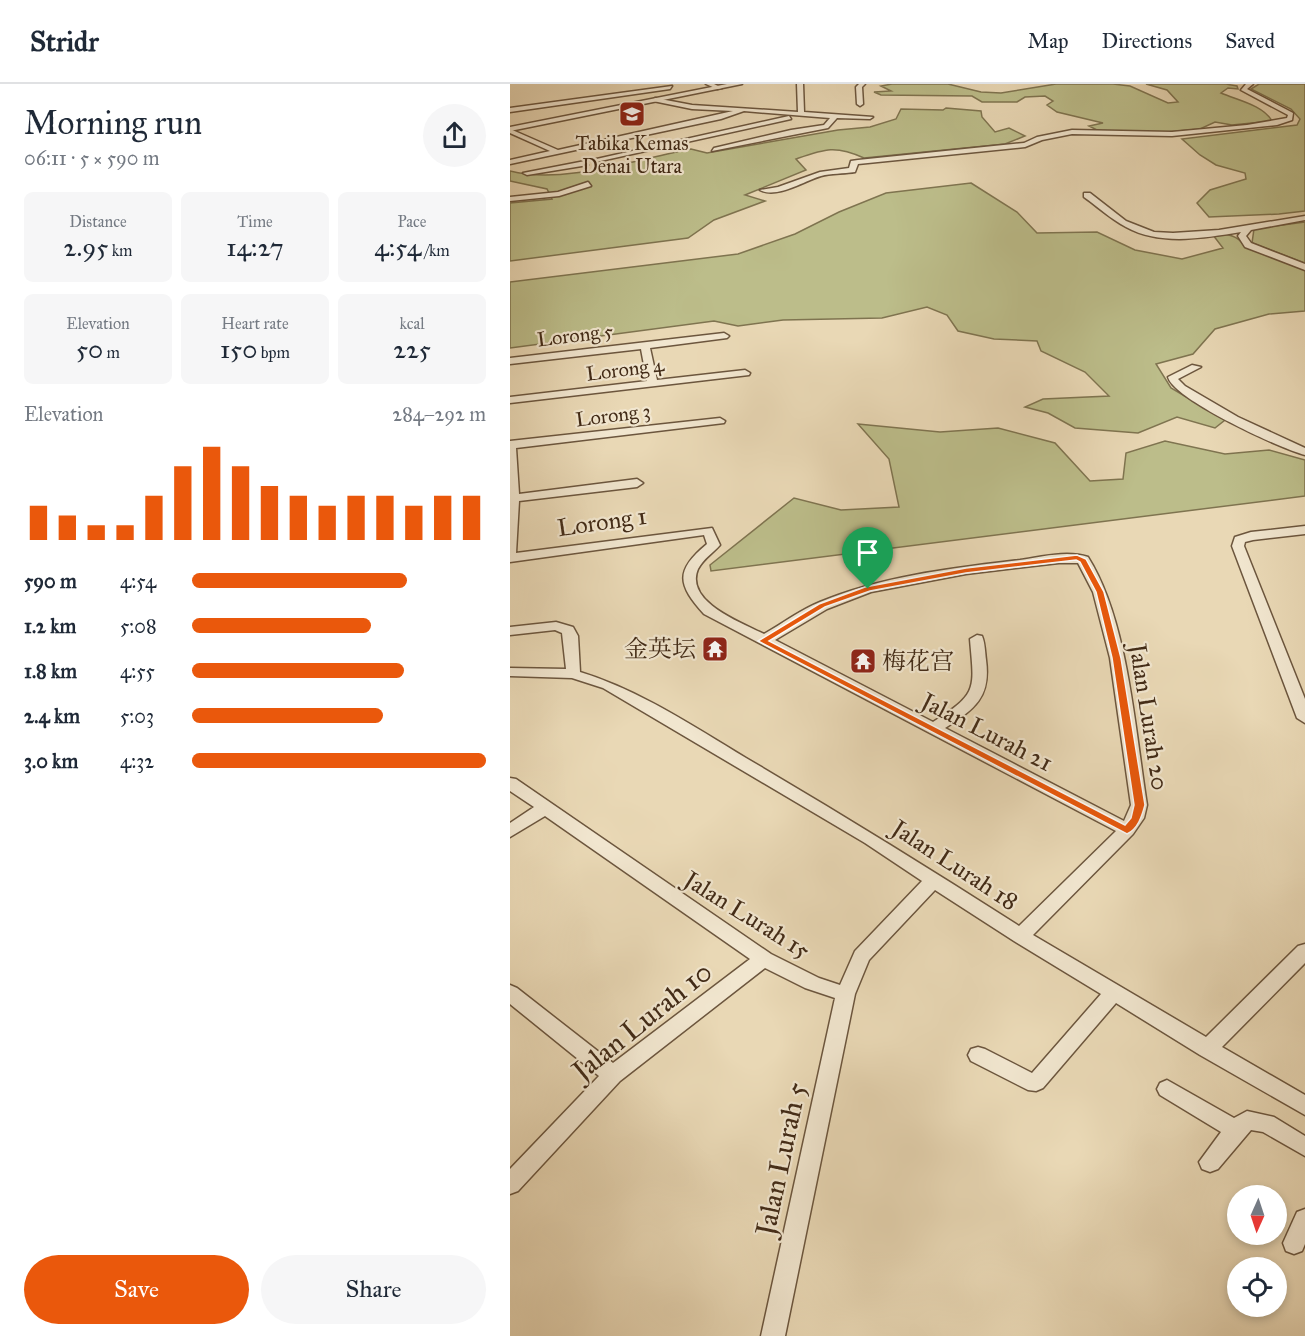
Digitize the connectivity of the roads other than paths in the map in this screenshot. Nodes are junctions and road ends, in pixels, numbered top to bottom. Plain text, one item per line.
1 (709, 84) edge
2 (738, 84) edge
3 (800, 84) edge
4 (862, 84) edge
5 (1250, 84) edge
6 (670, 87) dead end
7 (719, 88) junction
8 (655, 100) junction
9 (860, 104) dead end
10 (741, 106) junction
11 (510, 110) edge
12 (804, 113) junction
13 (870, 117) dead end
14 (834, 118) junction
15 (510, 130) edge
16 (618, 140) junction
17 (543, 146) junction
18 (532, 148) dead end
19 (714, 150) dead end
20 (645, 151) junction
21 (558, 152) junction
22 (532, 158) junction
23 (596, 160) dead end
24 (510, 162) edge
25 (585, 163) dead end
26 (555, 168) junction
27 (527, 173) dead end
28 (588, 184) dead end
29 (764, 190) dead end
30 (1087, 195) dead end
31 (510, 199) edge
32 (1305, 218) edge
33 (1250, 226) junction
34 (1305, 267) edge
35 (724, 336) dead end
36 (645, 345) junction
37 (510, 361) edge
38 (1196, 367) dead end
39 (745, 373) dead end
40 (654, 384) junction
41 (510, 400) edge
42 (720, 421) dead end
43 (510, 445) edge
44 (1305, 452) edge
45 (637, 483) dead end
46 (511, 499) edge
47 (1305, 530) edge
48 (700, 531) joint
49 (510, 553) edge
50 (510, 558) edge
51 (510, 632) edge
52 (977, 639) dead end
53 (763, 641) junction
54 (514, 672) edge
55 (573, 674) junction
56 (510, 686) edge
57 (1305, 718) edge
58 (932, 729) junction
59 (510, 783) edge
60 (545, 808) junction
61 (1127, 830) junction
62 (510, 831) edge
63 (933, 881) junction
64 (1020, 936) junction
65 (1305, 951) edge
66 (764, 959) junction
67 (510, 993) edge
68 (1113, 993) junction
69 (845, 994) junction
70 (1207, 1049) junction
71 (978, 1055) dead end
72 (613, 1075) junction
73 (1167, 1089) dead end
74 (1305, 1106) edge
75 (1235, 1130) junction
76 (1305, 1147) edge
77 (1210, 1162) dead end
78 (510, 1184) edge
79 (1305, 1219) edge
80 (1294, 1243) dead end
81 (773, 1336) edge

1 - 7 street
2 - 7 street
3 - 12 street
4 - 9 street
5 - 29 street
6 - 11 street
7 - 8 street
8 - 10 street
8 - 15 street
10 - 12 street
10 - 16 street
12 - 14 street
12 - 20 street
13 - 14 street
14 - 19 street
15 - 17 street
16 - 20 street
16 - 21 street
17 - 18 street
17 - 21 street
20 - 23 street
21 - 22 street
22 - 24 street
22 - 26 street
25 - 26 street
26 - 27 street
28 - 31 street
30 - 33 street
32 - 33 street
33 - 34 street
35 - 36 street, Lorong 5
36 - 37 street, Lorong 5
36 - 40 street, Lorong 5
38 - 44 street
39 - 40 street, Lorong 4
40 - 41 street, Lorong 4
42 - 43 street, Lorong 3
43 - 46 street
45 - 46 street
46 - 49 street
47 - 57 street
48 - 50 street, Lorong 1
48 - 53 street, Jalan Lurah 21
51 - 55 street
52 - 58 street
53 - 58 street, Jalan Lurah 21
53 - 61 street, Jalan Lurah 20
54 - 55 street, Jalan Lurah 18
54 - 56 street
55 - 63 street, Jalan Lurah 18
58 - 61 street, Jalan Lurah 21
59 - 60 street, Jalan Lurah 15
60 - 62 street
60 - 66 street, Jalan Lurah 15
61 - 64 street, Jalan Lurah 20
63 - 64 street, Jalan Lurah 18
63 - 69 street
64 - 68 street, Jalan Lurah 18
65 - 70 street
66 - 69 street, Jalan Lurah 15
66 - 72 street, Jalan Lurah 10
67 - 72 street
68 - 70 street, Jalan Lurah 18
68 - 71 street
69 - 81 street, Jalan Lurah 5
70 - 74 street, Jalan Lurah 18
72 - 78 street, Jalan Lurah 10
73 - 75 street
75 - 76 street
75 - 77 street
79 - 80 street

